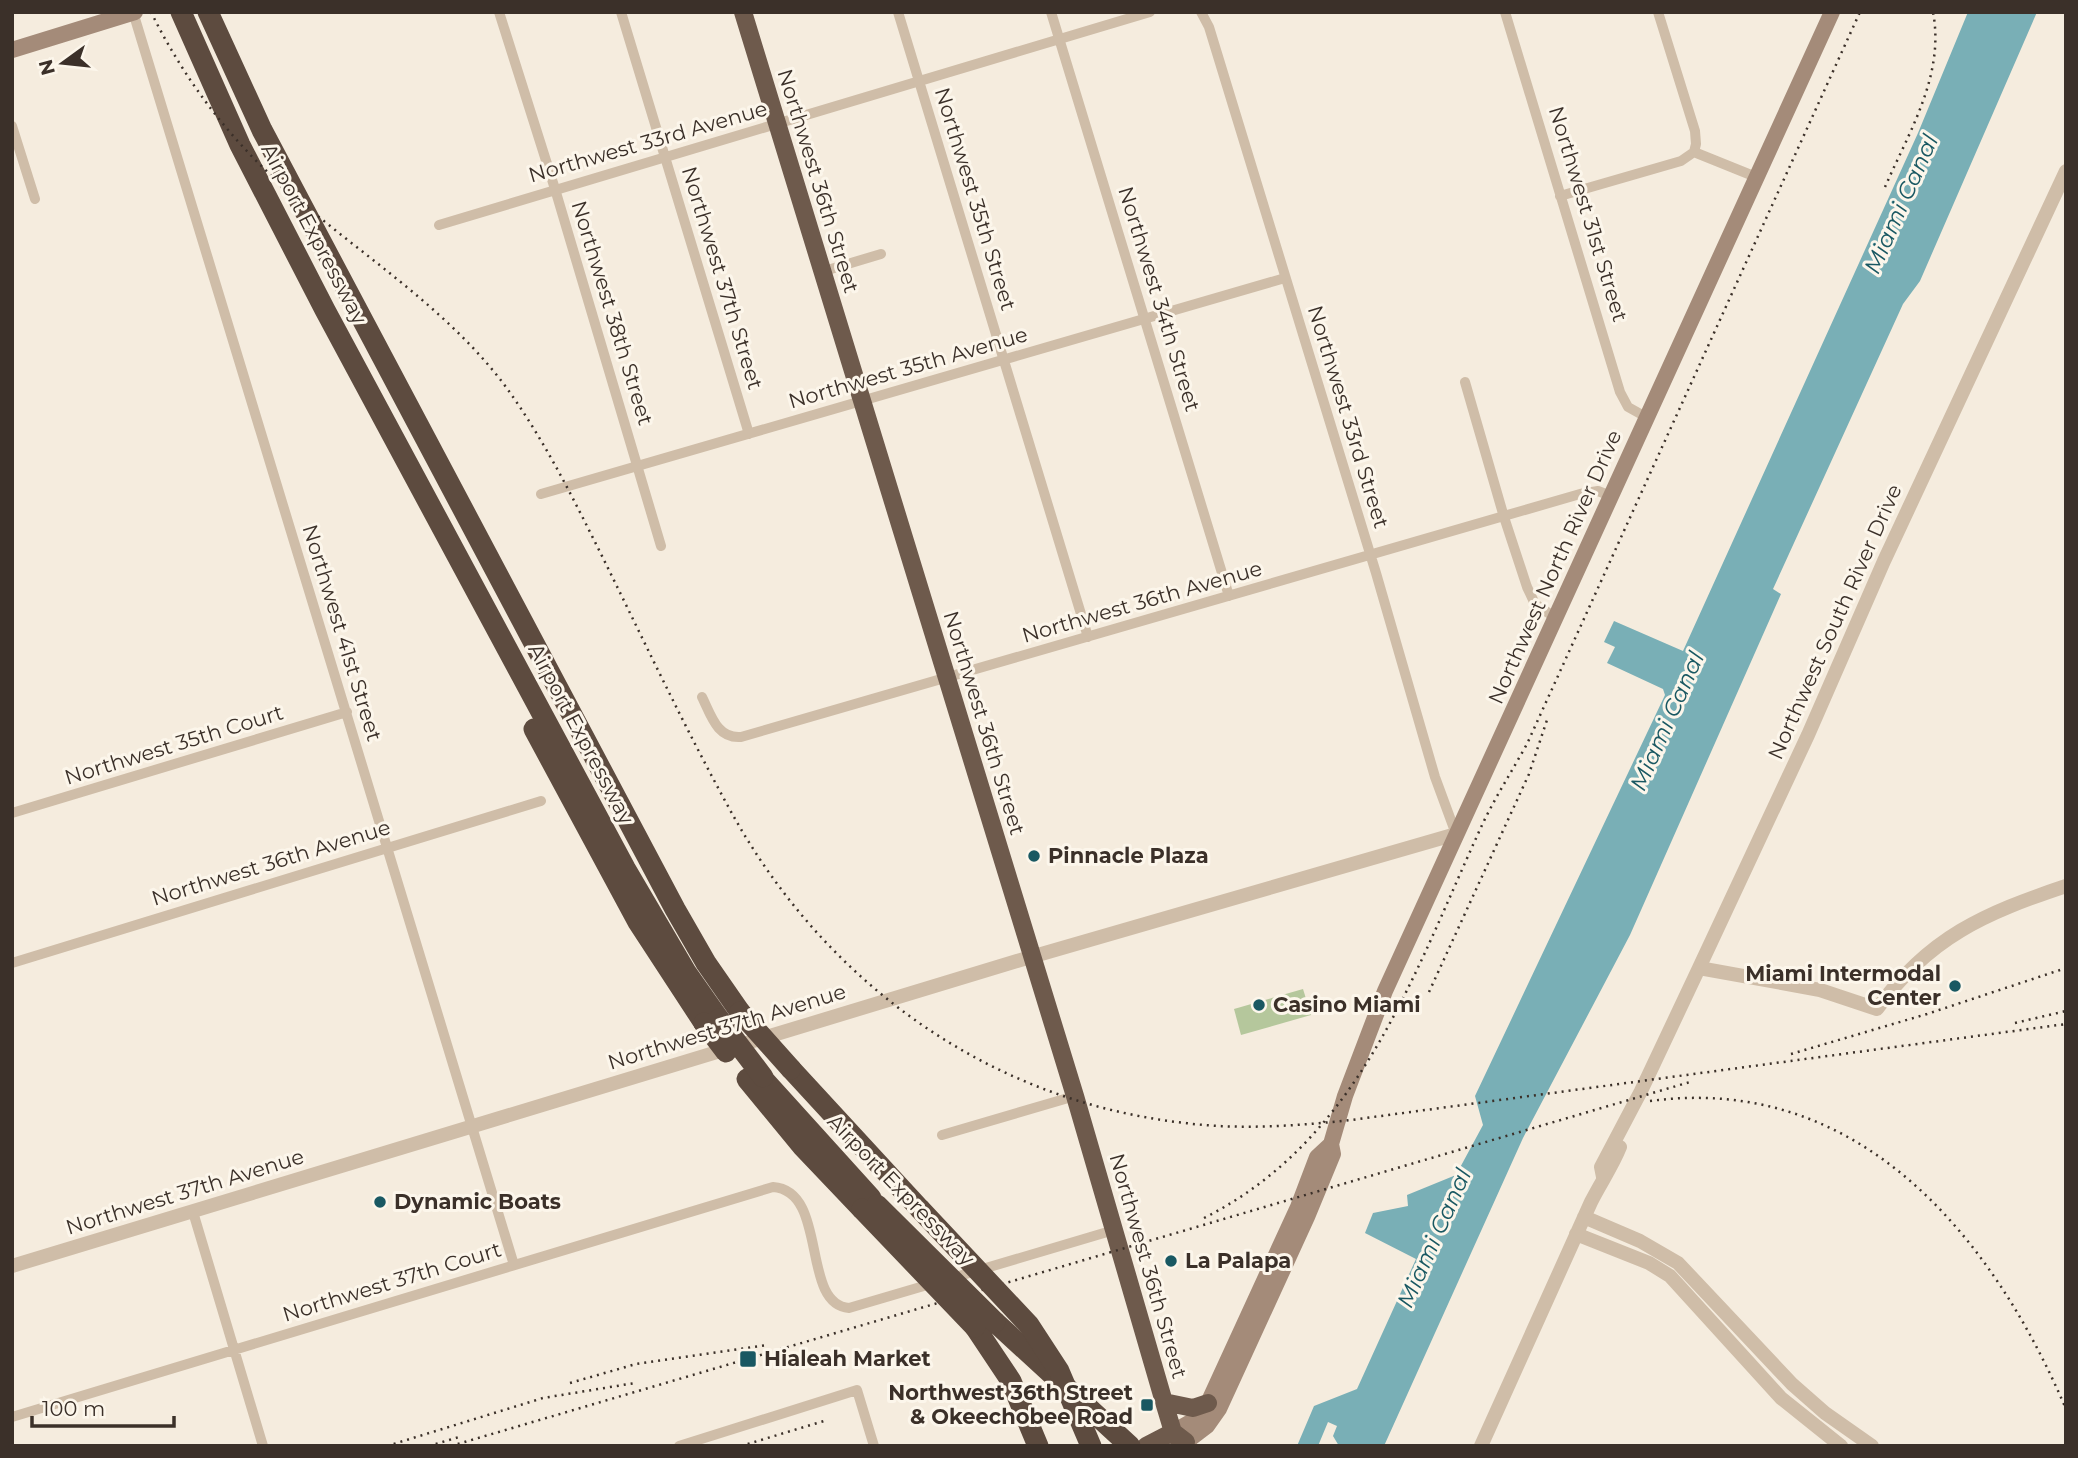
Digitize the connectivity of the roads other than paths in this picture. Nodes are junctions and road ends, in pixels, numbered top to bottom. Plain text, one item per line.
1 (134, 12) edge
2 (181, 12) edge
3 (499, 12) edge
4 (621, 12) edge
5 (743, 12) edge
6 (898, 12) edge
7 (1051, 12) edge
8 (1150, 12) edge
9 (1201, 12) edge
10 (1505, 12) edge
11 (1658, 12) edge
12 (1828, 14) edge
13 (210, 19) edge
14 (1059, 40) junction
15 (12, 50) edge
16 (919, 81) junction
17 (776, 124) junction
18 (12, 126) edge
19 (1694, 152) junction
20 (665, 158) junction
21 (2066, 171) edge
22 (1756, 177) junction
23 (555, 189) junction
24 (1560, 196) junction
25 (35, 199) dead end
26 (439, 225) dead end
27 (881, 254) dead end
28 (821, 272) junction
29 (1285, 278) junction
30 (1144, 318) junction
31 (1004, 359) junction
32 (1465, 382) dead end
33 (861, 401) junction
34 (1646, 417) junction
35 (749, 434) junction
36 (638, 467) junction
37 (541, 494) dead end
38 (1611, 496) junction
39 (1504, 517) junction
40 (661, 546) dead end
41 (1370, 555) junction
42 (1229, 596) junction
43 (1556, 618) junction
44 (1088, 637) junction
45 (947, 678) junction
46 (702, 697) dead end
47 (347, 712) junction
48 (541, 801) dead end
49 (12, 813) edge
50 (1457, 834) junction
51 (386, 848) junction
52 (2066, 886) edge
53 (1032, 957) junction
54 (12, 962) edge
55 (1699, 968) junction
56 (1074, 1096) junction
57 (471, 1126) junction
58 (942, 1135) dead end
59 (193, 1212) junction
60 (1584, 1217) junction
61 (1114, 1230) junction
62 (1576, 1234) junction
63 (514, 1265) junction
64 (12, 1266) edge
65 (1716, 1300) junction
66 (1703, 1312) junction
67 (985, 1324) junction
68 (234, 1349) junction
69 (1164, 1402) junction
70 (1211, 1410) junction
71 (12, 1417) edge
72 (1107, 1439) edge
73 (1179, 1440) edge
74 (263, 1446) edge
75 (679, 1446) edge
76 (874, 1446) edge
77 (1038, 1446) edge
78 (1130, 1446) edge
79 (1146, 1446) edge
80 (1205, 1446) edge
81 (1481, 1446) edge
82 (1841, 1446) edge
83 (1872, 1446) edge

1 - 15 main road
1 - 47 street, Northwest 41st Street
2 - 67 highway, Airport Expressway, bridge
3 - 23 street, Northwest 38th Street
4 - 20 street, Northwest 37th Street
5 - 17 highway, Northwest 36th Street
6 - 16 street, Northwest 35th Street
7 - 14 street, Northwest 34th Street
8 - 14 street, Northwest 33rd Avenue
9 - 29 street, Northwest 33rd Street
10 - 24 street, Northwest 31st Street
11 - 19 street
12 - 22 main road, Northwest North River Drive
13 - 72 highway, Airport Expressway, bridge
14 - 16 street, Northwest 33rd Avenue
14 - 30 street, Northwest 34th Street
16 - 17 street, Northwest 33rd Avenue
16 - 31 street, Northwest 35th Street
17 - 20 street, Northwest 33rd Avenue
17 - 28 highway, Northwest 36th Street
18 - 25 street
19 - 22 street
19 - 24 street
20 - 23 street, Northwest 33rd Avenue
20 - 35 street, Northwest 37th Street
21 - 55 street, Northwest South River Drive
22 - 34 main road, Northwest North River Drive
23 - 26 street, Northwest 33rd Avenue
23 - 36 street, Northwest 38th Street
24 - 34 street, Northwest 31st Street
27 - 28 street
28 - 33 highway, Northwest 36th Street
29 - 30 street, Northwest 35th Avenue
29 - 41 street, Northwest 33rd Street
30 - 31 street, Northwest 35th Avenue
30 - 42 street, Northwest 34th Street
31 - 33 street, Northwest 35th Avenue
31 - 44 street, Northwest 35th Street
32 - 39 street
33 - 35 street, Northwest 35th Avenue
33 - 45 highway, Northwest 36th Street
34 - 38 main road, Northwest North River Drive
35 - 36 street, Northwest 35th Avenue
36 - 37 street, Northwest 35th Avenue
36 - 40 street, Northwest 38th Street
38 - 39 street, Northwest 36th Avenue
38 - 43 main road, Northwest North River Drive
39 - 41 street, Northwest 36th Avenue
39 - 43 street
41 - 42 street, Northwest 36th Avenue
41 - 50 street, Northwest 33rd Street
42 - 44 street, Northwest 36th Avenue
43 - 50 main road, Northwest North River Drive
44 - 45 street, Northwest 36th Avenue
45 - 46 street, Northwest 36th Avenue
45 - 53 highway, Northwest 36th Street
47 - 49 street, Northwest 35th Court
47 - 51 street, Northwest 41st Street
48 - 51 street, Northwest 36th Avenue
50 - 53 street, Northwest 37th Avenue
50 - 70 main road, Northwest North River Drive
51 - 54 street, Northwest 36th Avenue
51 - 57 street, Northwest 41st Street
52 - 55 street
53 - 56 highway, Northwest 36th Street
53 - 57 street, Northwest 37th Avenue
55 - 60 street, Northwest South River Drive
56 - 58 street
56 - 61 highway, Northwest 36th Street
57 - 59 street, Northwest 37th Avenue
57 - 63 street, Northwest 41st Street
59 - 64 street, Northwest 37th Avenue
59 - 68 street
60 - 62 street, Northwest South River Drive
60 - 65 street
61 - 63 street, Northwest 37th Court
61 - 69 highway, Northwest 36th Street
62 - 66 street
62 - 81 street, Northwest South River Drive
63 - 68 street, Northwest 37th Court
65 - 66 street
65 - 83 street
66 - 82 street
67 - 72 highway, Airport Expressway
67 - 77 highway
68 - 71 street, Northwest 37th Court
68 - 74 street
69 - 70 highway
69 - 73 highway, Northwest 36th Street
70 - 73 main road, Northwest North River Drive
70 - 80 main road
72 - 78 highway, Airport Expressway
73 - 79 highway
75 - 76 street

